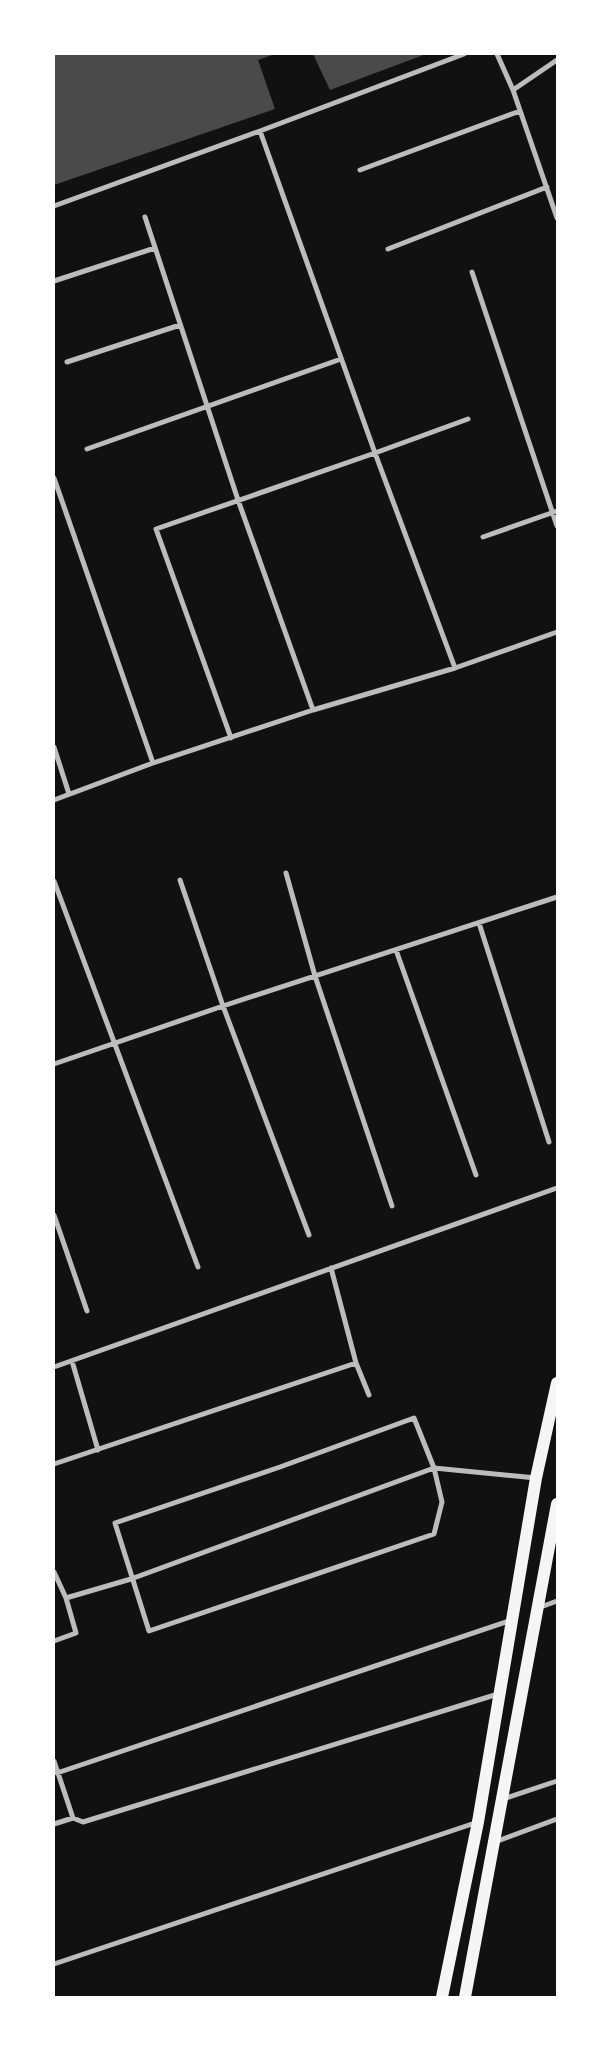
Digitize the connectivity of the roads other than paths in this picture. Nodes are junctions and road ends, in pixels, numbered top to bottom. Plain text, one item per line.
1 (464, 54) edge
2 (497, 54) edge
3 (557, 60) edge
4 (513, 90) junction
5 (520, 111) junction
6 (260, 131) junction
7 (360, 170) dead end
8 (547, 187) junction
9 (54, 206) edge
10 (145, 217) dead end
11 (557, 218) edge
12 (155, 248) junction
13 (388, 249) dead end
14 (472, 272) dead end
15 (54, 281) edge
16 (180, 325) junction
17 (341, 359) junction
18 (67, 362) dead end
19 (207, 406) junction
20 (468, 419) dead end
21 (88, 449) dead end
22 (375, 453) junction
23 (54, 478) edge
24 (238, 500) junction
25 (555, 512) edge
26 (557, 526) edge
27 (483, 537) dead end
28 (557, 632) edge
29 (455, 668) junction
30 (313, 710) junction
31 (231, 738) junction
32 (54, 747) edge
33 (152, 763) junction
34 (69, 794) junction
35 (54, 800) edge
36 (286, 873) dead end
37 (180, 880) dead end
38 (54, 882) edge
39 (557, 897) edge
40 (478, 923) junction
41 (396, 950) junction
42 (315, 976) junction
43 (223, 1006) junction
44 (114, 1043) junction
45 (54, 1064) edge
46 (550, 1142) dead end
47 (476, 1175) dead end
48 (557, 1188) edge
49 (392, 1206) dead end
50 (54, 1216) edge
51 (308, 1235) dead end
52 (198, 1267) dead end
53 (331, 1268) junction
54 (87, 1311) dead end
55 (72, 1360) junction
56 (356, 1363) junction
57 (54, 1367) edge
58 (557, 1383) edge
59 (369, 1395) dead end
60 (98, 1450) junction
61 (54, 1464) edge
62 (434, 1468) junction
63 (536, 1478) junction
64 (557, 1504) edge
65 (54, 1572) edge
66 (131, 1579) junction
67 (66, 1598) junction
68 (557, 1601) edge
69 (538, 1608) junction
70 (514, 1619) junction
71 (54, 1641) edge
72 (499, 1694) junction
73 (54, 1762) edge
74 (57, 1773) junction
75 (557, 1781) edge
76 (502, 1800) junction
77 (73, 1818) junction
78 (557, 1819) edge
79 (478, 1822) junction
80 (54, 1824) edge
81 (494, 1843) junction
82 (54, 1964) edge
83 (442, 1997) edge
84 (465, 1997) edge

1 - 6 street
2 - 4 street
3 - 4 street
4 - 5 street
5 - 7 street
5 - 8 street
6 - 9 street
6 - 17 street
8 - 11 street
8 - 13 street
10 - 12 street
12 - 15 street
12 - 16 street
14 - 25 street
16 - 18 street
16 - 19 street
17 - 19 street
17 - 22 street
19 - 21 street
19 - 24 street
20 - 22 street
22 - 24 street
22 - 29 street
23 - 33 street
24 - 30 street
24 - 31 street
25 - 26 street
25 - 27 street
28 - 29 street
29 - 30 street
30 - 31 street
31 - 33 street
32 - 34 street
33 - 34 street
34 - 35 street
36 - 42 street
37 - 43 street
38 - 44 street
39 - 40 street
40 - 41 street
40 - 46 street
41 - 42 street
41 - 47 street
42 - 43 street
42 - 49 street
43 - 44 street
43 - 51 street
44 - 45 street
44 - 52 street
48 - 53 street
50 - 54 street
53 - 55 street
53 - 56 street
55 - 57 street
55 - 60 street
56 - 59 street
56 - 60 street
58 - 63 highway
60 - 61 street
62 - 63 street
62 - 66 street
62 - 66 street
62 - 66 street
63 - 70 highway
64 - 69 highway
65 - 67 street
66 - 67 street
67 - 71 street
68 - 69 street
69 - 76 highway
70 - 72 highway
70 - 74 street
72 - 77 street
72 - 79 highway
73 - 74 street
74 - 77 street
75 - 76 street
76 - 81 highway
77 - 80 street
78 - 81 street
79 - 82 street
79 - 83 highway
81 - 84 highway

